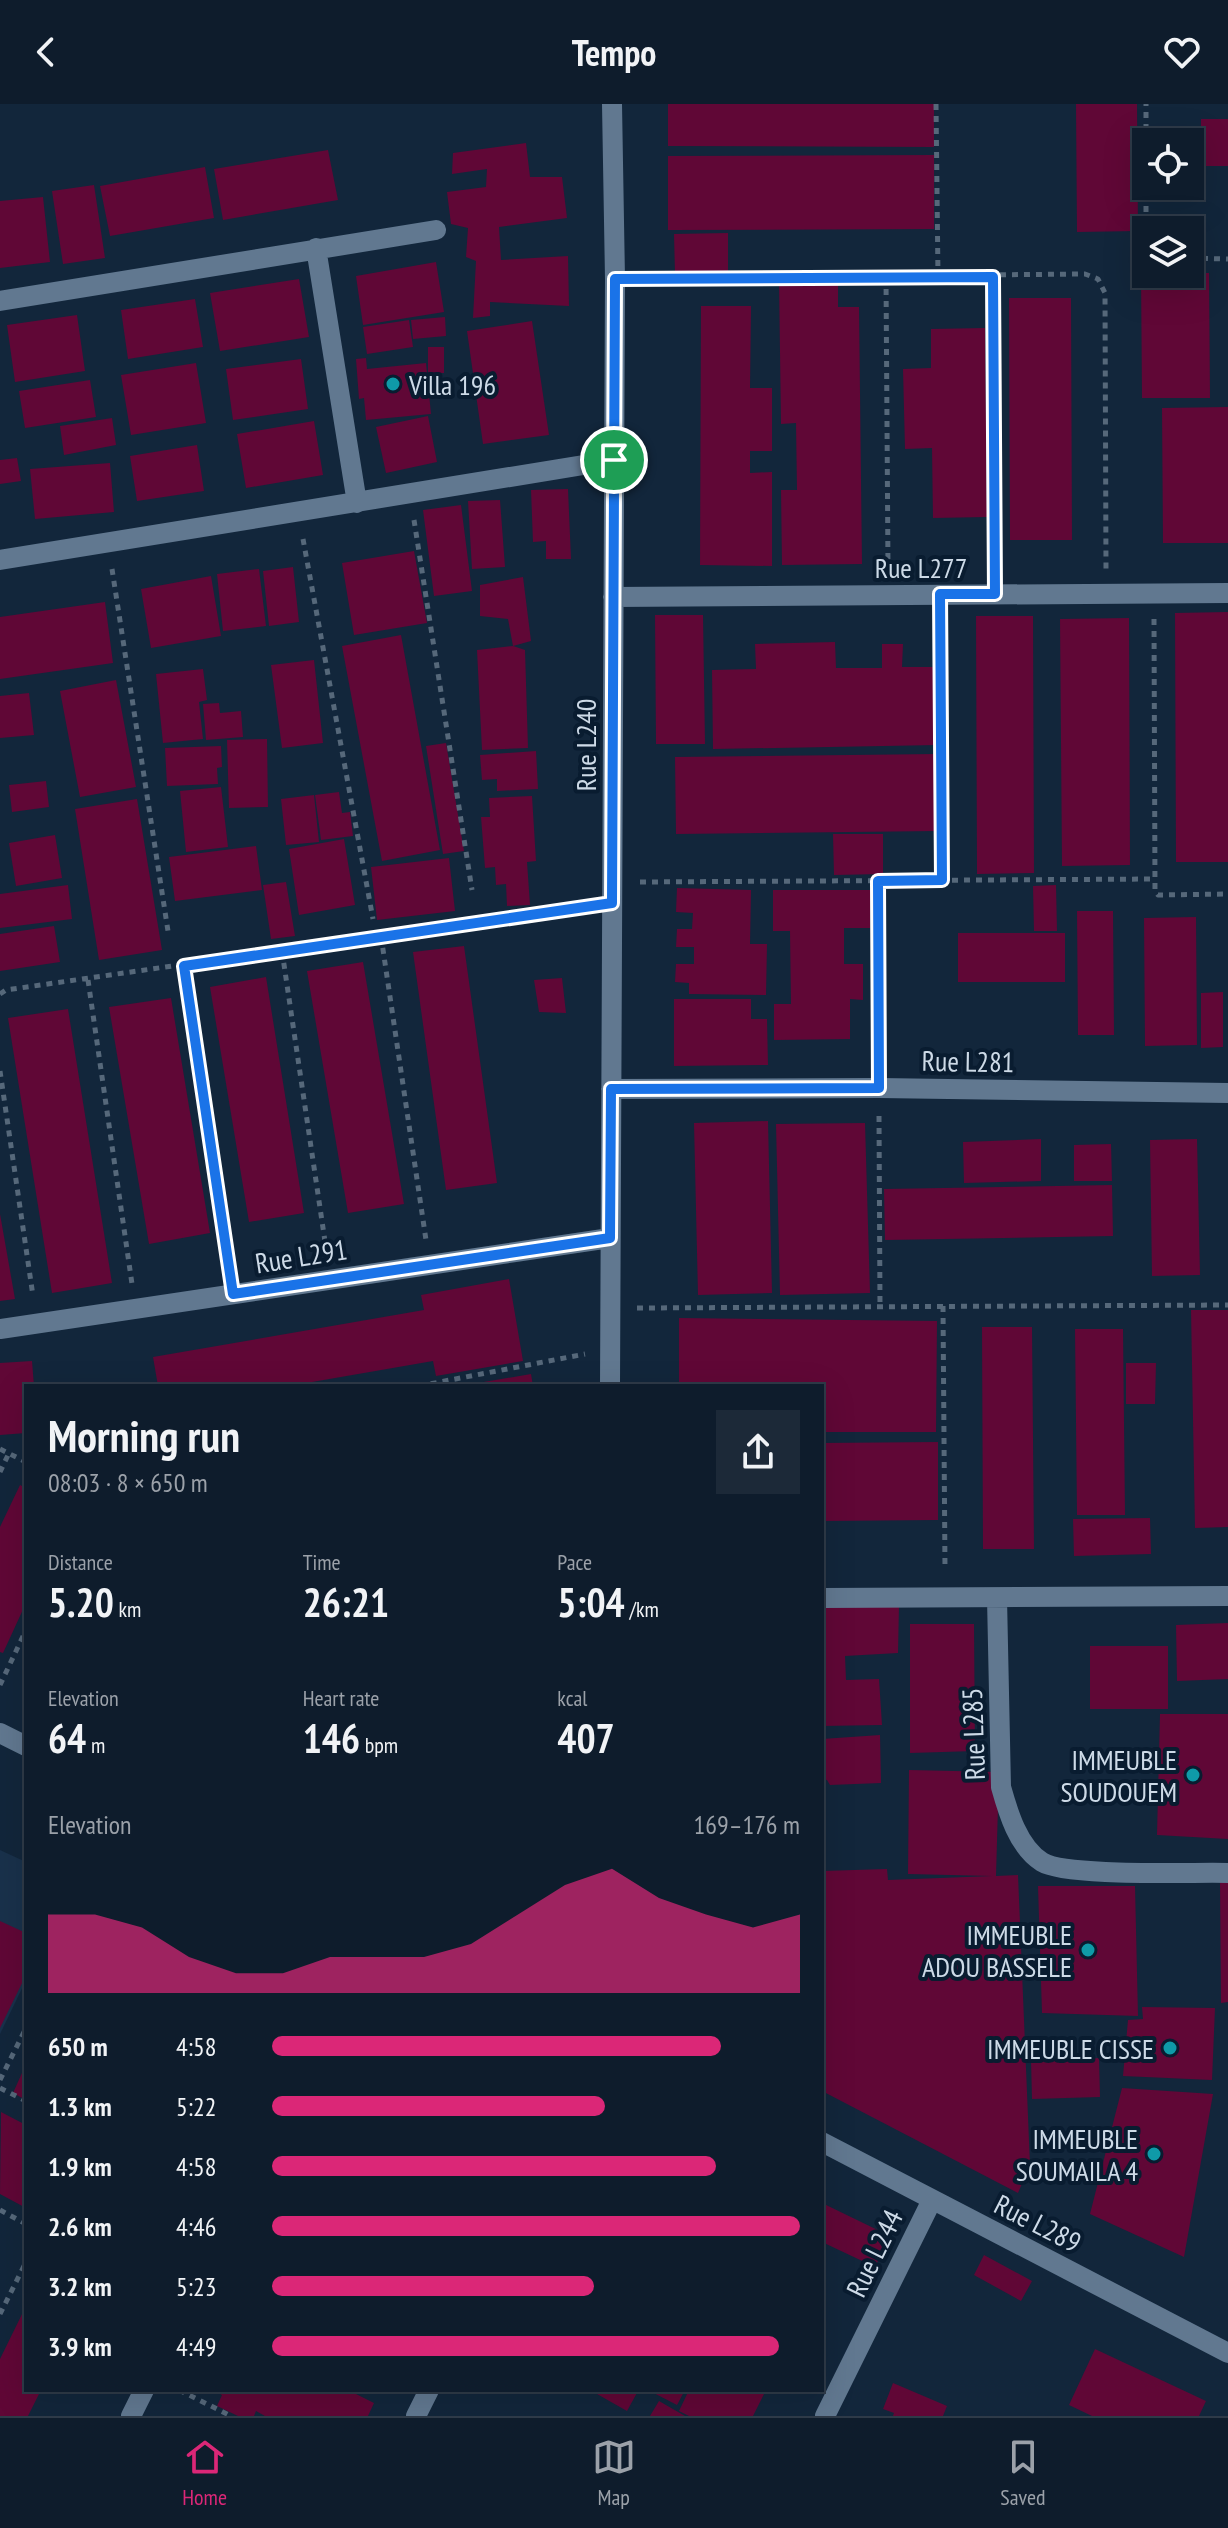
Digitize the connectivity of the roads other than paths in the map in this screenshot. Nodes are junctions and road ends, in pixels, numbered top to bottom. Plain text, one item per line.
1 (612, 104) edge
2 (436, 230) dead end
3 (316, 248) junction
4 (0, 301) edge
5 (614, 460) junction
6 (357, 503) junction
7 (0, 560) edge
8 (1228, 593) edge
9 (613, 597) junction
10 (611, 1089) junction
11 (1228, 1093) edge
12 (610, 1238) junction
13 (0, 1329) edge
14 (610, 1384) edge
15 (1228, 1596) edge
16 (824, 1598) edge
17 (997, 1598) junction
18 (0, 1733) edge
19 (24, 1745) edge
20 (1228, 1873) edge
21 (824, 2143) edge
22 (932, 2200) junction
23 (1228, 2353) edge
24 (143, 2392) edge
25 (428, 2392) edge
26 (131, 2416) edge
27 (416, 2416) edge
28 (825, 2416) edge

1 - 5 street, Rue L240
2 - 3 street
3 - 4 street
3 - 6 street
5 - 6 street
5 - 9 street, Rue L240
6 - 7 street
8 - 9 street, Rue L277
9 - 10 street, Rue L240
10 - 11 street, Rue L281
10 - 12 street, Rue L240
12 - 13 street, Rue L291
12 - 14 street, Rue L240
15 - 17 street
16 - 17 street
17 - 20 street, Rue L285
18 - 19 street
21 - 22 street, Rue L289
22 - 23 street, Rue L289
22 - 28 street, Rue L244
24 - 26 street
25 - 27 street

